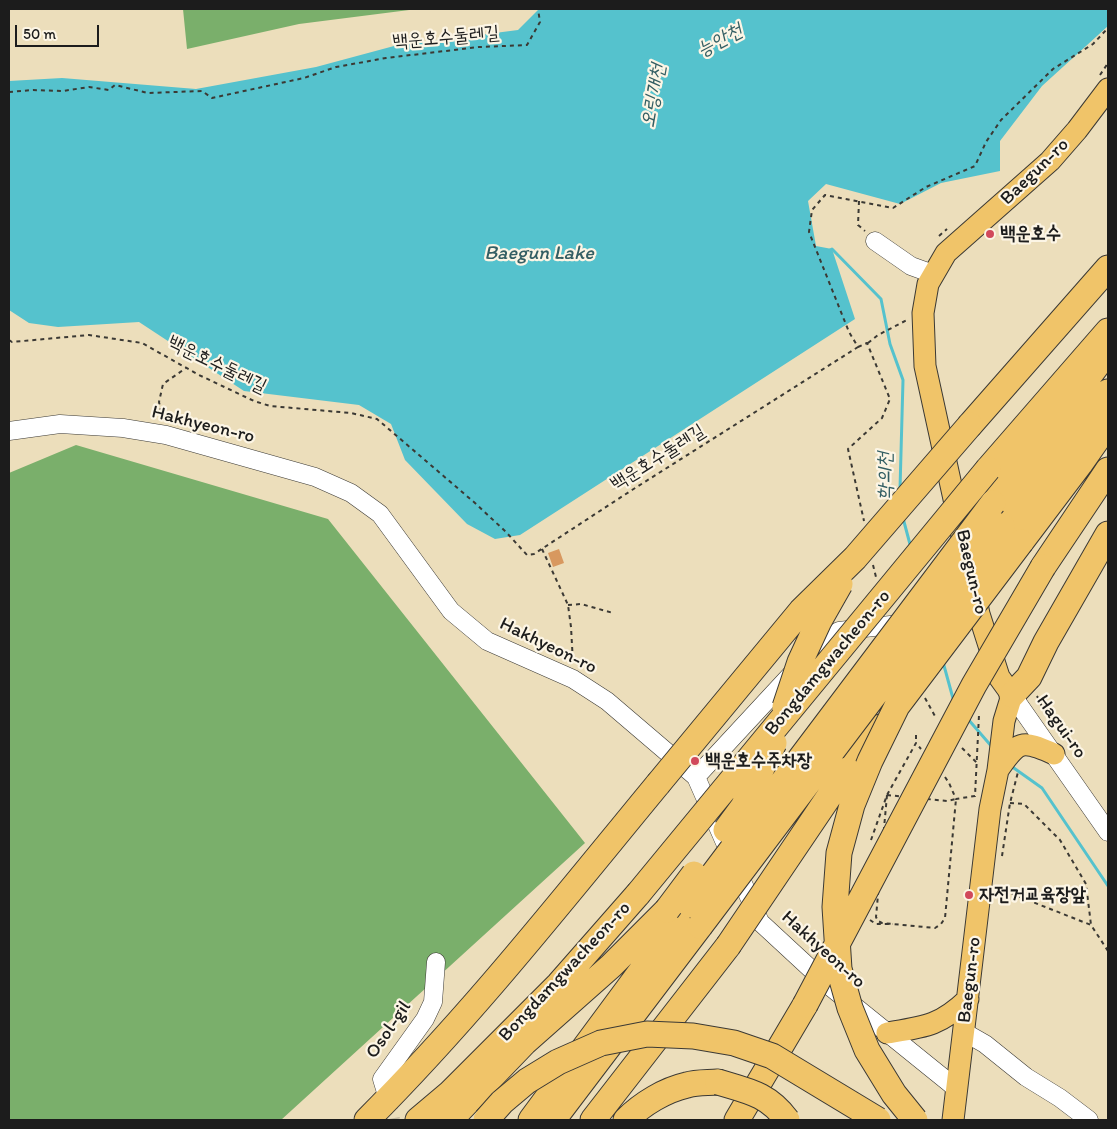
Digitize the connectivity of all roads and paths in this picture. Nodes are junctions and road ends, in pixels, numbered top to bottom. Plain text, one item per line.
1 (538, 9) edge
2 (1108, 29) edge
3 (1108, 88) edge
4 (9, 92) edge
5 (859, 201) junction
6 (875, 241) joint
7 (1108, 268) edge
8 (933, 274) junction
9 (910, 319) dead end
10 (1108, 331) edge
11 (9, 340) edge
12 (867, 343) junction
13 (858, 346) junction
14 (1108, 350) edge
15 (186, 368) junction
16 (1108, 392) edge
17 (1108, 424) edge
18 (9, 431) edge
19 (166, 435) junction
20 (848, 449) dead end
21 (1108, 470) edge
22 (997, 514) junction
23 (1108, 534) edge
24 (542, 550) junction
25 (855, 558) junction
26 (568, 605) junction
27 (613, 613) dead end
28 (979, 614) junction
29 (573, 679) junction
30 (1012, 695) junction
31 (898, 706) junction
32 (979, 721) dead end
33 (916, 735) dead end
34 (916, 743) dead end
35 (1007, 746) junction
36 (1054, 754) junction
37 (997, 771) junction
38 (696, 776) junction
39 (948, 801) dead end
40 (982, 802) junction
41 (1010, 803) junction
42 (1108, 832) edge
43 (1001, 860) dead end
44 (997, 888) dead end
45 (686, 914) junction
46 (893, 924) dead end
47 (1091, 925) junction
48 (1108, 951) edge
49 (436, 962) dead end
50 (968, 999) junction
51 (887, 1032) junction
52 (964, 1032) junction
53 (956, 1089) junction
54 (386, 1092) tunnel mouth
55 (452, 1117) edge
56 (367, 1120) edge
57 (418, 1120) edge
58 (486, 1120) edge
59 (531, 1120) edge
60 (553, 1120) edge
61 (593, 1120) edge
62 (626, 1120) edge
63 (737, 1120) edge
64 (787, 1120) edge
65 (878, 1120) edge
66 (915, 1120) edge
67 (953, 1120) edge
68 (1089, 1120) edge

1 - 4 path, 백운호수둘레길
2 - 5 path
3 - 8 main road, Baegun-ro
5 - 6 path
5 - 13 path
6 - 8 street
7 - 25 highway, bridge
8 - 28 main road, Baegun-ro
9 - 12 path, 백운호수둘레길
10 - 57 highway, Bongdamgwacheon-ro, bridge
11 - 15 path, 백운호수둘레길
12 - 13 path, 백운호수둘레길
12 - 20 path
13 - 24 path, 백운호수둘레길
14 - 22 highway, Bongdamgwacheon-ro
15 - 19 path
15 - 24 path, 백운호수둘레길
16 - 22 highway, Bongdamgwacheon-ro
17 - 31 highway, bridge
18 - 19 street, Hakhyeon-ro
19 - 29 street, Hakhyeon-ro
21 - 63 highway, bridge
22 - 45 highway, Bongdamgwacheon-ro, bridge
23 - 30 highway
24 - 26 path
25 - 45 highway, bridge
25 - 56 highway, bridge
26 - 27 path
26 - 29 path
28 - 30 main road, Baegun-ro
28 - 38 street
29 - 38 street, Hakhyeon-ro
30 - 35 main road, Baegun-ro
30 - 36 street, Hagui-ro
31 - 61 highway, bridge
31 - 66 highway, bridge
32 - 37 path
33 - 34 path
35 - 36 main road
35 - 37 main road, Baegun-ro
36 - 42 street, Hagui-ro
37 - 40 main road, Baegun-ro
37 - 40 path
37 - 41 path
38 - 51 street, Hakhyeon-ro
39 - 46 path
40 - 50 main road, Baegun-ro
41 - 43 path
41 - 47 path
44 - 47 path
45 - 55 highway
45 - 59 highway, Bongdamgwacheon-ro
45 - 60 highway, Bongdamgwacheon-ro
47 - 48 path
49 - 54 street, Osol-gil
50 - 51 main road
50 - 52 main road, Baegun-ro
51 - 53 street, Hakhyeon-ro
52 - 53 main road, Baegun-ro
52 - 68 street
53 - 67 main road, Baegun-ro
58 - 65 highway, bridge
62 - 64 highway, bridge

